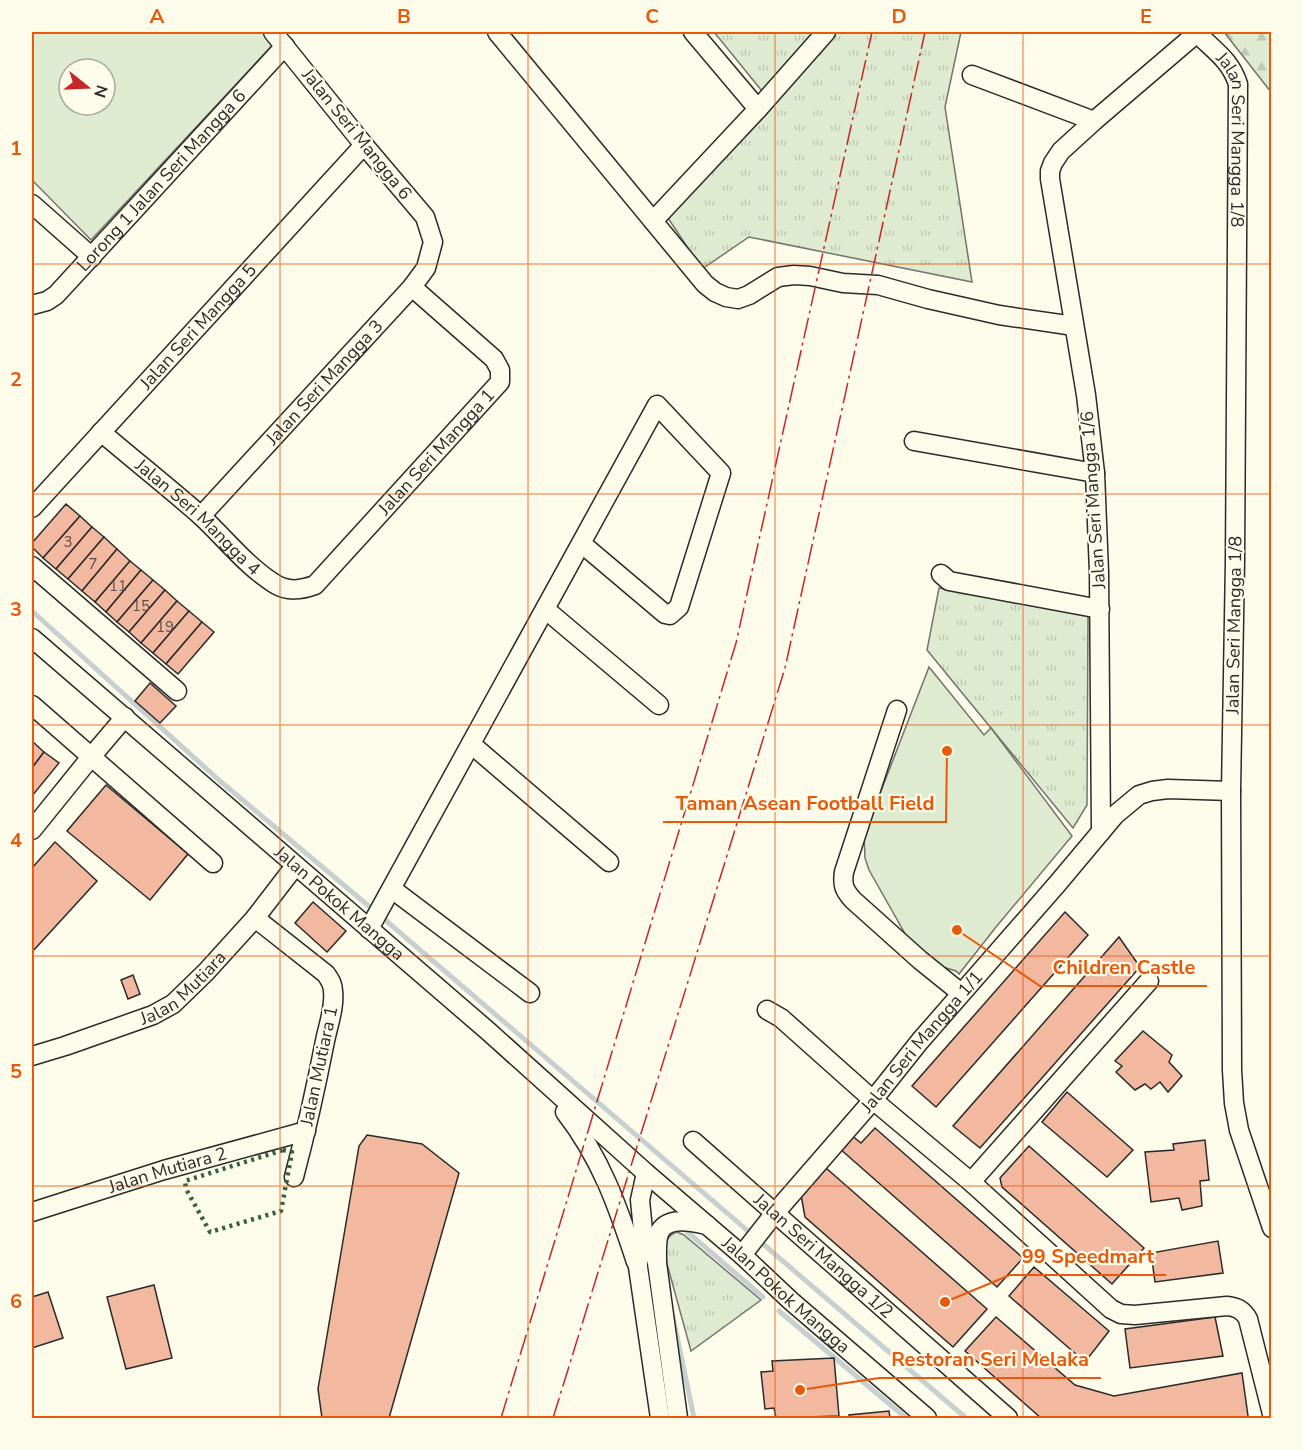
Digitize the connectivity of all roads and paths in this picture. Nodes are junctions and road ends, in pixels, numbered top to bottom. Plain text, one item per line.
1 (273, 32) edge
2 (497, 32) edge
3 (693, 32) edge
4 (826, 32) edge
5 (1196, 32) edge
6 (285, 46) junction
7 (972, 75) dead end
8 (758, 109) junction
9 (1094, 121) junction
10 (364, 145) junction
11 (32, 204) edge
12 (653, 221) junction
13 (433, 242) joint
14 (92, 257) junction
15 (412, 287) junction
16 (32, 305) edge
17 (1074, 326) junction
18 (101, 432) junction
19 (914, 441) dead end
20 (1095, 473) junction
21 (32, 508) edge
22 (201, 516) junction
23 (581, 543) junction
24 (32, 566) edge
25 (941, 574) dead end
26 (302, 590) joint
27 (545, 609) junction
28 (1100, 609) junction
29 (32, 638) edge
30 (177, 691) dead end
31 (32, 705) edge
32 (659, 705) dead end
33 (897, 710) dead end
34 (125, 717) junction
35 (471, 744) junction
36 (91, 757) junction
37 (1231, 791) junction
38 (32, 830) edge
39 (1101, 832) junction
40 (213, 862) dead end
41 (609, 862) dead end
42 (296, 866) junction
43 (392, 889) junction
44 (255, 918) junction
45 (375, 918) junction
46 (1149, 981) dead end
47 (530, 993) dead end
48 (961, 993) junction
49 (767, 1010) dead end
50 (32, 1056) edge
51 (535, 1074) junction
52 (873, 1100) junction
53 (306, 1131) junction
54 (693, 1141) dead end
55 (646, 1173) junction
56 (294, 1177) dead end
57 (971, 1182) junction
58 (32, 1212) edge
59 (774, 1214) junction
60 (707, 1224) junction
61 (1272, 1228) edge
62 (644, 1241) junction
63 (746, 1250) junction
64 (657, 1263) junction
65 (638, 1267) junction
66 (1272, 1414) edge
67 (660, 1419) edge
68 (678, 1419) edge
69 (927, 1419) edge
70 (1008, 1419) edge

1 - 6 street, Jalan Seri Mangga 6
2 - 12 street
3 - 8 street
4 - 8 street
5 - 9 street
5 - 37 street, Jalan Seri Mangga 1/8
6 - 10 street, Jalan Seri Mangga 6
6 - 14 street, Lorong 1 Jalan Seri Mangga 6
7 - 9 street
8 - 12 street
9 - 17 street, Jalan Seri Mangga 1/6
10 - 13 street, Jalan Seri Mangga 6
10 - 18 street, Jalan Seri Mangga 5
11 - 14 street
12 - 17 street
13 - 15 street, Jalan Seri Mangga 3
14 - 16 street, Lorong 1 Jalan Seri Mangga 6
15 - 22 street, Jalan Seri Mangga 3
15 - 26 street, Jalan Seri Mangga 1
17 - 20 street, Jalan Seri Mangga 1/6
18 - 21 street, Jalan Seri Mangga 5
18 - 22 street, Jalan Seri Mangga 4
19 - 20 street
20 - 28 street, Jalan Seri Mangga 1/6
22 - 26 street, Jalan Seri Mangga 4
23 - 23 street
23 - 27 street
24 - 30 street
25 - 28 street
27 - 32 street
27 - 35 street
28 - 39 street, Jalan Seri Mangga 1/6
29 - 34 street, Jalan Pokok Mangga
31 - 36 street
33 - 48 street
34 - 36 street
34 - 42 street, Jalan Pokok Mangga
35 - 41 street
35 - 43 street
36 - 38 street
36 - 40 street
37 - 39 street, Jalan Seri Mangga 1/1
37 - 61 street, Jalan Seri Mangga 1/8
39 - 48 street, Jalan Seri Mangga 1/1
42 - 44 street, Jalan Mutiara
42 - 45 street, Jalan Pokok Mangga
43 - 45 street
43 - 47 street
44 - 50 street, Jalan Mutiara
44 - 53 street, Jalan Mutiara 1
45 - 51 street, Jalan Pokok Mangga
46 - 57 street
48 - 52 street, Jalan Seri Mangga 1/1
49 - 52 street
51 - 55 street, Jalan Pokok Mangga
51 - 65 street
52 - 57 street
52 - 59 street, Jalan Seri Mangga 1/1
53 - 56 street, Jalan Mutiara 1
53 - 58 street, Jalan Mutiara 2
54 - 59 street, Jalan Seri Mangga 1/2
55 - 60 street, Jalan Pokok Mangga
55 - 62 street
57 - 66 street
59 - 63 street, Jalan Seri Mangga 1/1
59 - 70 street, Jalan Seri Mangga 1/2
60 - 63 street, Jalan Pokok Mangga
60 - 64 street
62 - 64 street
62 - 65 street
63 - 69 street, Jalan Pokok Mangga
64 - 68 street
65 - 67 street

